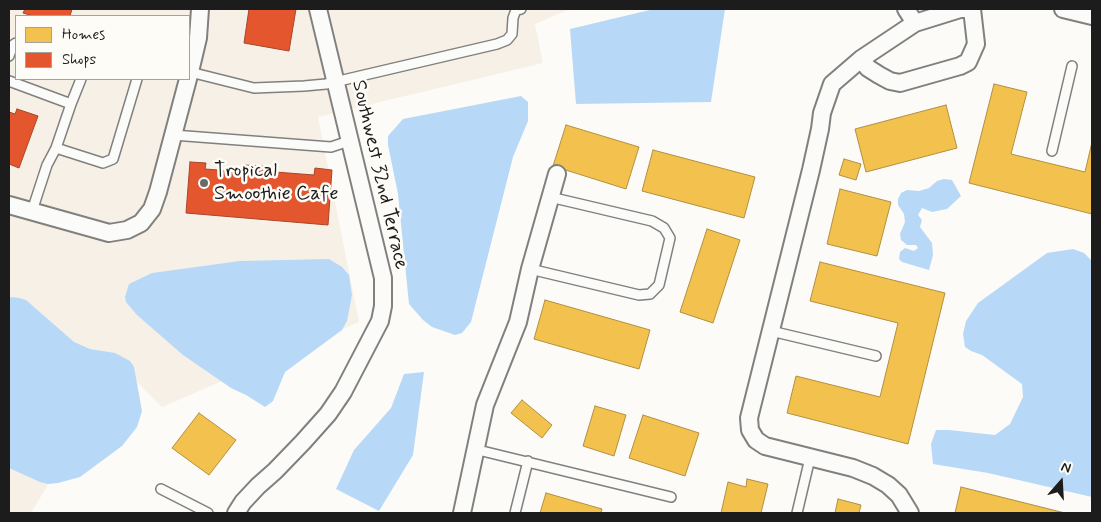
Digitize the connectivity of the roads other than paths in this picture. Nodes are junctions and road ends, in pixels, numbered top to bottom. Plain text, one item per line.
1 (200, 9) edge
2 (318, 9) edge
3 (521, 9) edge
4 (906, 9) edge
5 (966, 9) edge
6 (972, 9) edge
7 (1063, 9) edge
8 (1092, 16) edge
9 (915, 23) junction
10 (15, 43) edge
11 (9, 56) edge
12 (861, 60) junction
13 (190, 66) edge
14 (1072, 66) dead end
15 (190, 70) edge
16 (81, 80) edge
17 (137, 80) edge
18 (187, 80) edge
19 (9, 81) edge
20 (335, 82) junction
21 (71, 104) junction
22 (173, 136) junction
23 (349, 141) junction
24 (56, 148) junction
25 (1052, 151) dead end
26 (557, 174) dead end
27 (550, 197) junction
28 (9, 205) edge
29 (32, 211) junction
30 (530, 269) junction
31 (771, 331) junction
32 (876, 356) dead end
33 (474, 449) junction
34 (810, 458) junction
35 (528, 461) junction
36 (161, 489) dead end
37 (671, 497) dead end
38 (208, 513) edge
39 (236, 513) edge
40 (462, 513) edge
41 (515, 513) edge
42 (797, 513) edge
43 (910, 513) edge

1 - 13 street
2 - 20 street, Southwest 32nd Terrace
3 - 20 lane
4 - 9 street
5 - 9 street
6 - 12 street
7 - 8 street
9 - 12 street
10 - 11 lane
12 - 31 street
14 - 25 lane
15 - 20 lane
16 - 21 lane
17 - 24 lane
18 - 22 street
19 - 21 lane
20 - 23 street, Southwest 32nd Terrace
21 - 24 lane
22 - 23 lane
22 - 29 street
23 - 39 street, Southwest 32nd Terrace
24 - 29 lane
26 - 27 street
27 - 30 street
27 - 30 lane
28 - 29 street
30 - 33 street
31 - 32 lane
31 - 34 street
33 - 35 lane
33 - 40 street
34 - 42 lane
34 - 43 street
35 - 37 lane
35 - 41 lane
36 - 38 lane

